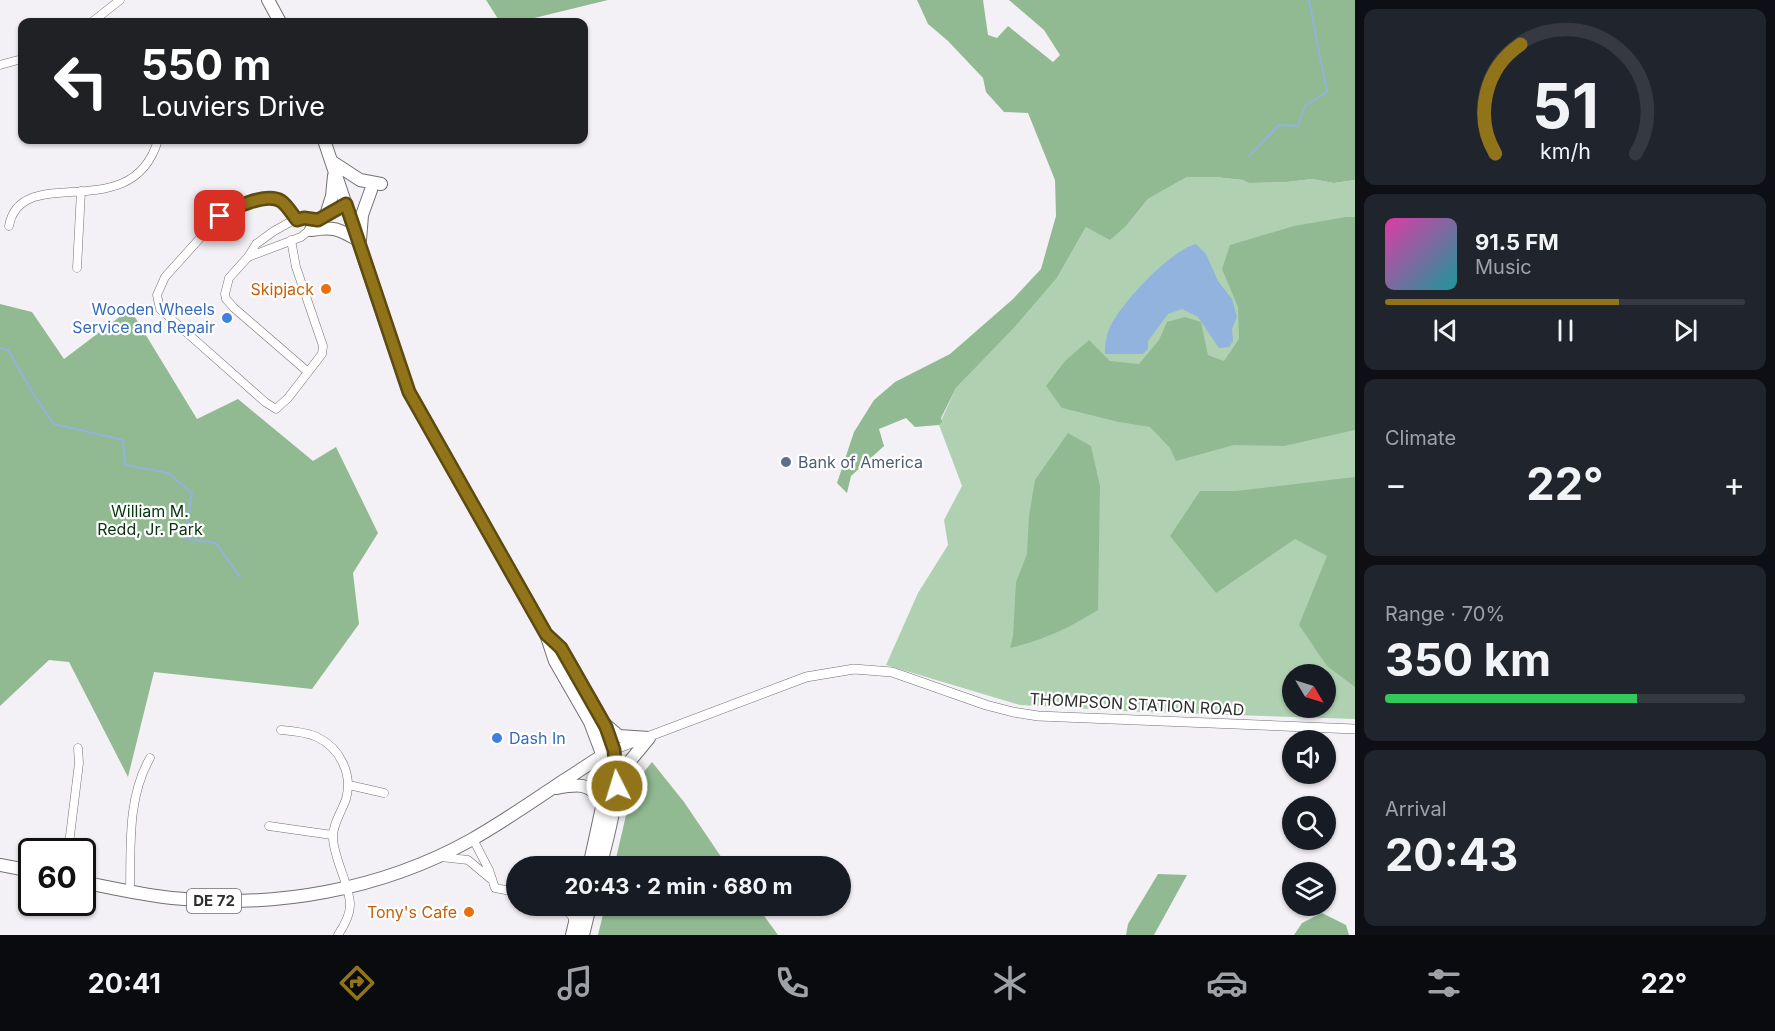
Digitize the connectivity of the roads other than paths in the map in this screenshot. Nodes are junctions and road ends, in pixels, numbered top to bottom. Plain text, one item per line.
1 (120, 0) edge
2 (268, 0) edge
3 (100, 18) edge
4 (278, 18) edge
5 (18, 60) edge
6 (0, 65) edge
7 (156, 144) edge
8 (325, 144) edge
9 (332, 164) junction
10 (81, 191) junction
11 (346, 204) junction
12 (297, 220) junction
13 (319, 222) junction
14 (9, 226) dead end
15 (291, 240) junction
16 (358, 242) junction
17 (248, 257) junction
18 (77, 268) dead end
19 (308, 372) junction
20 (546, 634) junction
21 (604, 723) junction
22 (1355, 729) edge
23 (281, 730) dead end
24 (649, 738) junction
25 (78, 748) dead end
26 (614, 750) junction
27 (602, 756) junction
28 (150, 758) dead end
29 (349, 785) junction
30 (552, 789) junction
31 (384, 793) dead end
32 (608, 805) junction
33 (268, 826) dead end
34 (332, 835) junction
35 (70, 838) edge
36 (473, 838) junction
37 (592, 856) edge
38 (601, 856) edge
39 (439, 857) junction
40 (0, 865) edge
41 (18, 868) edge
42 (492, 880) junction
43 (96, 885) edge
44 (346, 888) junction
45 (506, 890) edge
46 (130, 891) junction
47 (572, 916) edge
48 (576, 916) edge
49 (585, 916) edge
50 (588, 916) edge
51 (575, 922) junction
52 (338, 935) edge
53 (572, 935) edge
54 (583, 935) edge

1 - 3 street
2 - 4 main road
5 - 6 street
7 - 10 street
8 - 9 main road
9 - 11 main road
9 - 13 main road
9 - 16 main road
10 - 14 street
10 - 18 street
11 - 13 street
11 - 16 main road
12 - 13 street
12 - 17 street
12 - 19 street
13 - 15 street
13 - 16 main road
15 - 17 street
15 - 19 street
16 - 20 main road
17 - 19 street
20 - 21 main road
20 - 27 main road
21 - 24 main road
21 - 26 main road
22 - 24 street, THOMPSON STATION ROAD
23 - 29 street
24 - 26 street, THOMPSON STATION ROAD
24 - 32 main road
25 - 35 street
26 - 27 main road, DE 72
26 - 32 main road
27 - 30 main road, DE 72
27 - 32 main road
28 - 46 street
29 - 31 street
29 - 34 street
30 - 32 main road
30 - 36 main road, DE 72
32 - 37 main road
32 - 38 main road
33 - 34 street
34 - 44 street
36 - 39 main road, DE 72
36 - 42 street
39 - 42 street
39 - 44 main road, DE 72
40 - 41 main road
42 - 45 street
43 - 46 main road, DE 72
44 - 46 main road, DE 72
44 - 52 street
47 - 51 street
48 - 51 main road
49 - 54 main road
50 - 54 main road
51 - 53 main road

